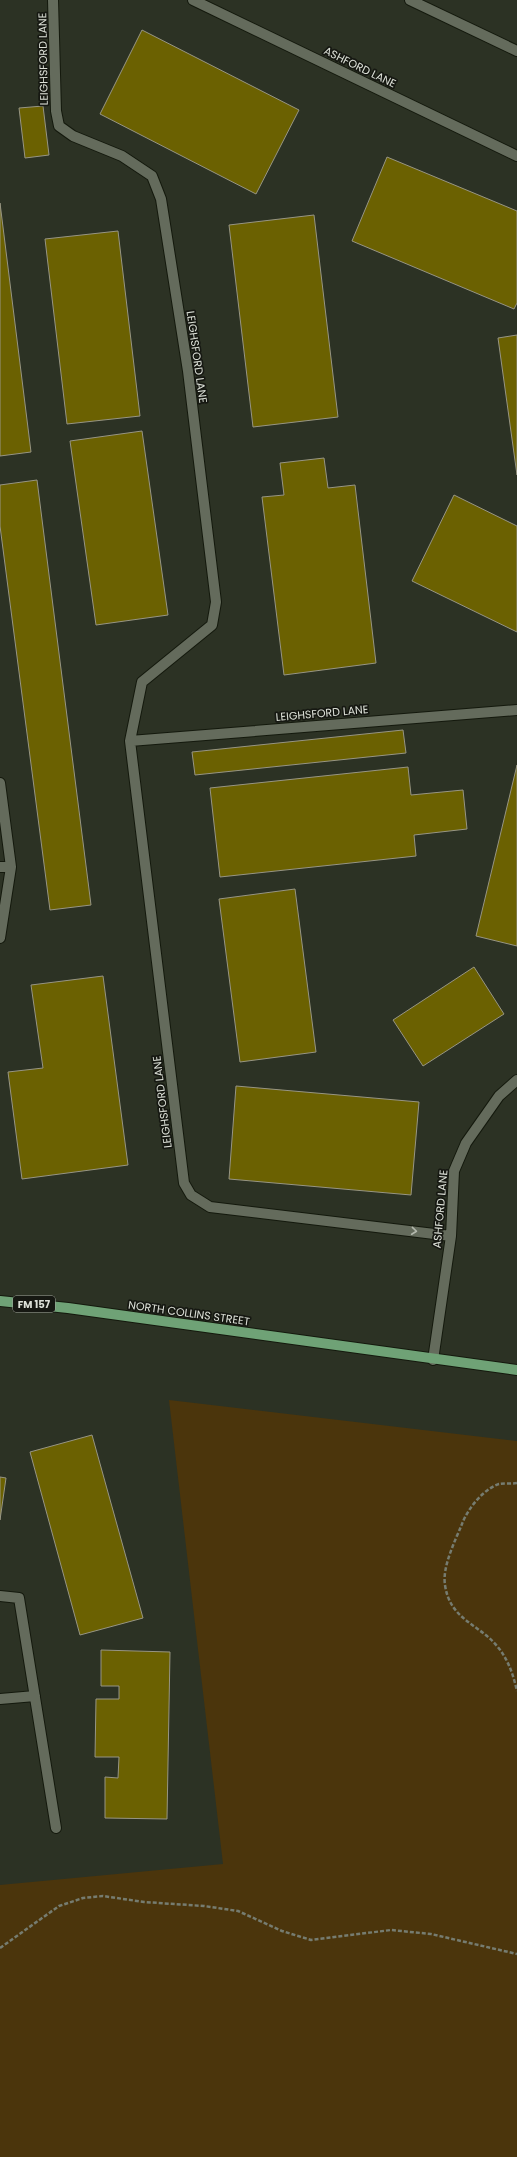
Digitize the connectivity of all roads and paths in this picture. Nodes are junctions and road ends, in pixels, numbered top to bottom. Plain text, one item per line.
1 (53, 0) edge
2 (193, 0) edge
3 (410, 0) edge
4 (517, 51) edge
5 (517, 156) edge
6 (517, 710) edge
7 (130, 740) junction
8 (0, 783) edge
9 (0, 867) edge
10 (11, 867) junction
11 (0, 938) edge
12 (517, 1080) edge
13 (451, 1236) junction
14 (0, 1301) edge
15 (433, 1360) junction
16 (517, 1370) edge
17 (517, 1483) edge
18 (0, 1596) edge
19 (517, 1690) edge
20 (35, 1696) junction
21 (0, 1699) edge
22 (56, 1828) dead end
23 (0, 1948) edge
24 (517, 1954) edge

1 - 7 street, LEIGHSFORD LANE
2 - 5 street, ASHFORD LANE
3 - 4 street
6 - 7 street, LEIGHSFORD LANE
7 -> 13 street, LEIGHSFORD LANE
8 - 10 street
9 - 10 street
10 - 11 street
12 - 13 street, ASHFORD LANE
13 - 15 street, ASHFORD LANE
14 - 15 main road, NORTH COLLINS STREET / FM 157
15 - 16 main road, NORTH COLLINS STREET / FM 157
17 - 19 path
18 - 20 street
20 - 21 street
20 - 22 street
23 - 24 path

